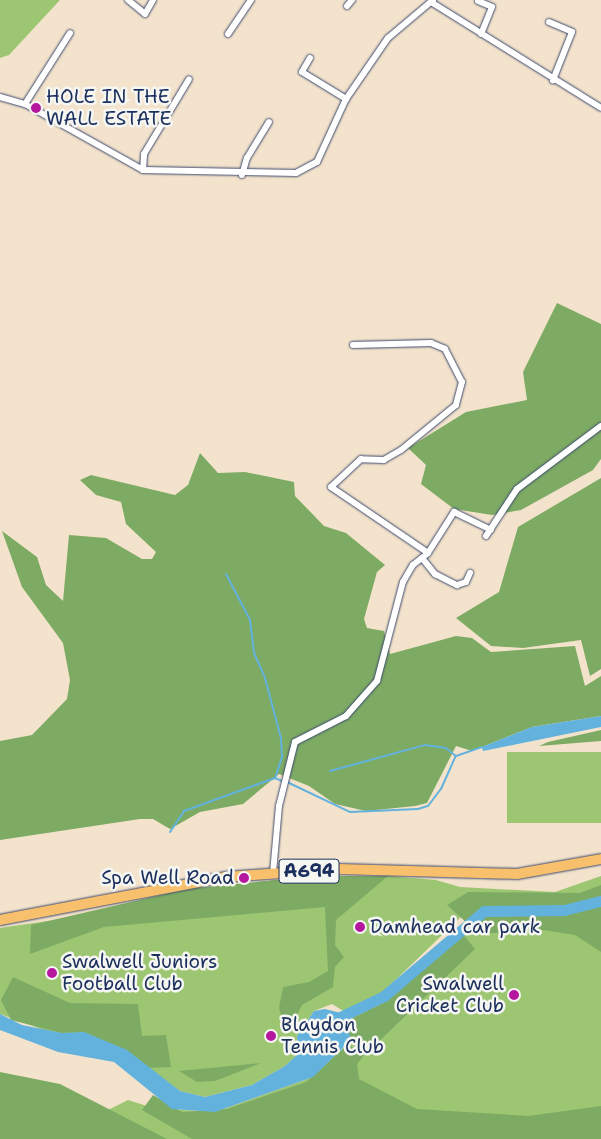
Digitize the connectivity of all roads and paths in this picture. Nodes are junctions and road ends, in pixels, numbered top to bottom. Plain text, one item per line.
1 (128, 0) edge
2 (153, 0) edge
3 (251, 0) edge
4 (432, 1) edge
5 (478, 1) edge
6 (549, 22) dead end
7 (70, 33) dead end
8 (228, 34) dead end
9 (481, 34) junction
10 (310, 58) dead end
11 (190, 78) dead end
12 (553, 80) junction
13 (0, 98) edge
14 (346, 99) junction
15 (26, 104) junction
16 (601, 108) edge
17 (269, 122) dead end
18 (143, 170) junction
19 (242, 176) junction
20 (353, 345) dead end
21 (601, 426) edge
22 (491, 530) junction
23 (486, 536) dead end
24 (428, 553) junction
25 (422, 558) junction
26 (470, 573) dead end
27 (601, 859) edge
28 (273, 873) junction
29 (0, 920) edge

1 - 2 street
3 - 8 street
4 - 9 street
4 - 14 street
5 - 9 street
6 - 12 street
7 - 15 street
9 - 12 street
10 - 14 street
11 - 18 street
12 - 16 street
13 - 15 street
14 - 19 street
15 - 18 street
17 - 19 street
18 - 19 street
20 - 24 street
21 - 22 street
22 - 23 street
22 - 24 street
24 - 25 street
25 - 26 street
25 - 28 street
27 - 28 main road, A694
28 - 29 main road, A694

